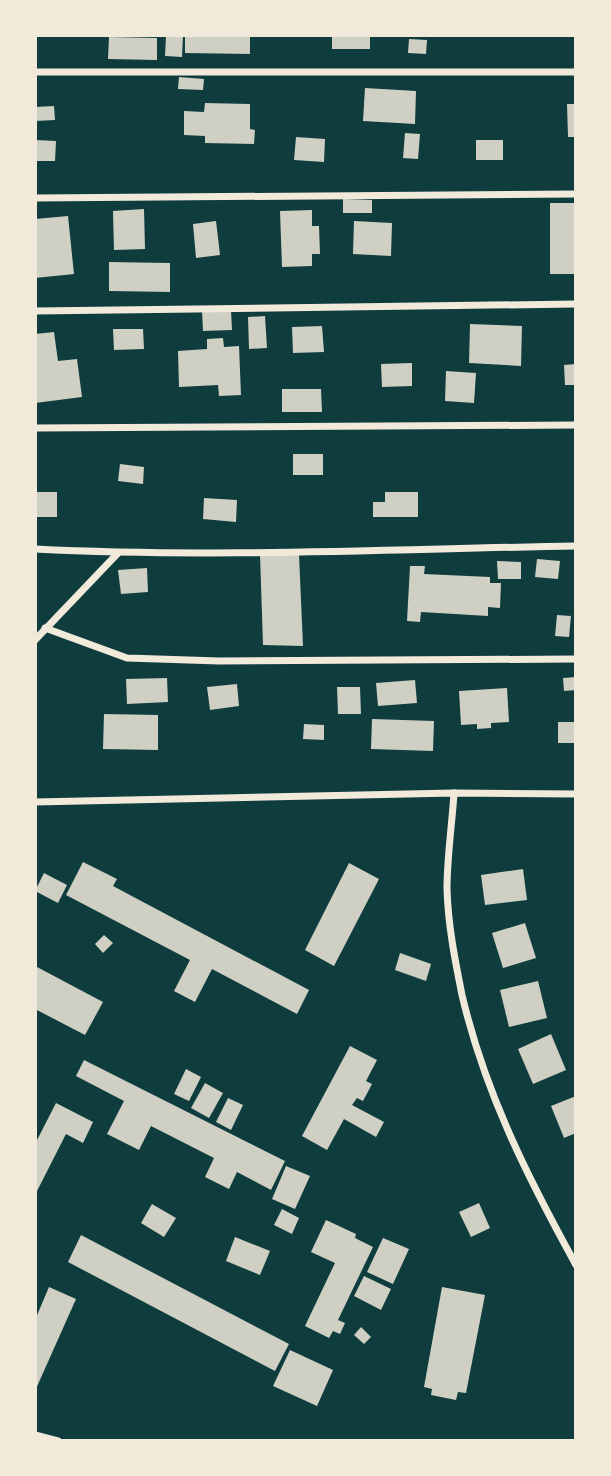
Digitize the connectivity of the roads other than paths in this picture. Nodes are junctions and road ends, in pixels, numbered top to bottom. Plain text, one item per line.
1 (35, 72) edge
2 (576, 72) edge
3 (576, 194) edge
4 (35, 198) edge
5 (576, 304) edge
6 (35, 312) edge
7 (576, 425) edge
8 (35, 428) edge
9 (576, 547) edge
10 (35, 549) edge
11 (118, 553) junction
12 (45, 628) junction
13 (35, 640) edge
14 (576, 659) edge
15 (454, 793) junction
16 (576, 794) edge
17 (35, 802) edge
18 (576, 1265) edge
19 (35, 1435) edge
20 (58, 1441) edge

1 - 2 street
3 - 4 street
5 - 6 street
7 - 8 street
9 - 11 street
10 - 11 street
11 - 12 street
12 - 13 street
12 - 14 street
15 - 16 street
15 - 17 street
15 - 18 street
19 - 20 street

